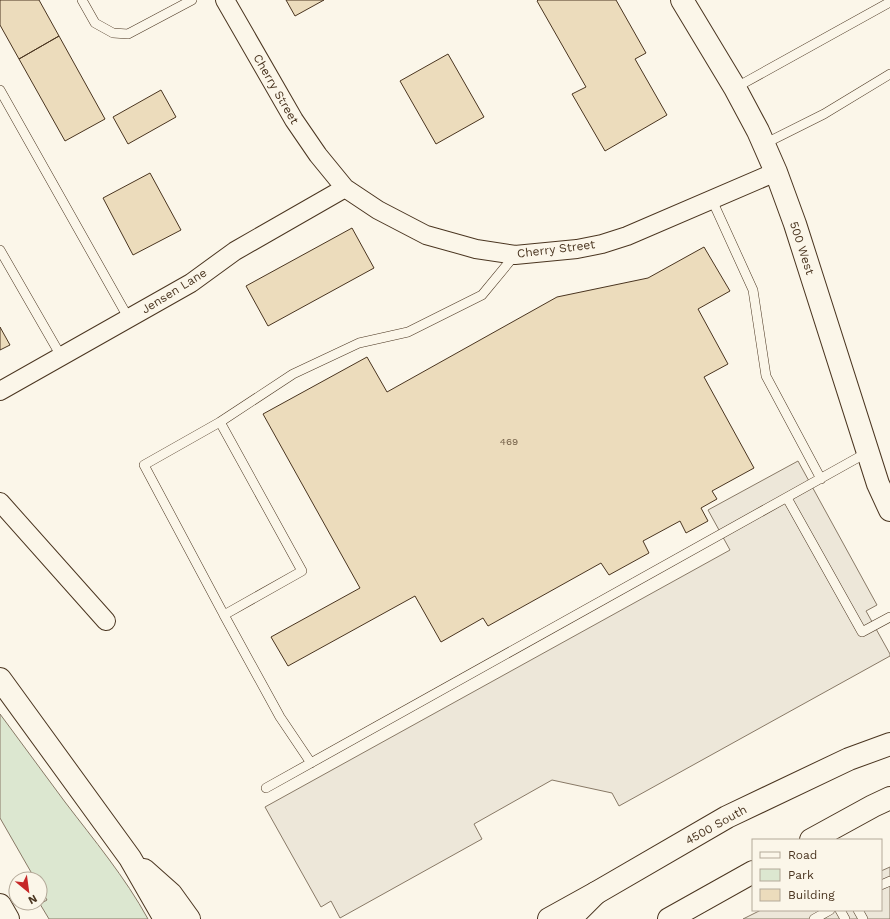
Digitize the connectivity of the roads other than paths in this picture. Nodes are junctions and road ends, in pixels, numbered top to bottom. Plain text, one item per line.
1 (82, 0) edge
2 (192, 0) edge
3 (225, 0) edge
4 (682, 0) edge
5 (890, 2) edge
6 (890, 74) edge
7 (735, 88) junction
8 (0, 90) edge
9 (764, 144) junction
10 (776, 172) junction
11 (345, 188) junction
12 (712, 200) junction
13 (0, 250) edge
14 (515, 255) junction
15 (129, 319) junction
16 (61, 356) junction
17 (0, 391) edge
18 (220, 422) junction
19 (868, 452) junction
20 (821, 479) junction
21 (787, 498) junction
22 (0, 502) edge
23 (890, 510) edge
24 (224, 615) junction
25 (890, 617) edge
26 (106, 621) dead end
27 (0, 679) edge
28 (890, 744) edge
29 (311, 763) junction
30 (266, 788) dead end
31 (890, 798) edge
32 (813, 839) edge
33 (130, 858) junction
34 (752, 873) edge
35 (596, 893) junction
36 (0, 905) edge
37 (828, 911) edge
38 (8, 919) edge
39 (165, 919) edge
40 (189, 919) edge
41 (549, 919) edge
42 (570, 919) edge
43 (669, 919) edge
44 (814, 919) edge

1 - 2 lane
3 - 11 street, Cherry Street
4 - 7 main road, 500 West
5 - 7 lane
6 - 9 lane
7 - 9 main road, 500 West
8 - 15 lane
9 - 10 main road, 500 West
10 - 12 street, Cherry Street
10 - 19 main road, 500 West
11 - 14 street, Cherry Street
11 - 15 street, Jensen Lane
12 - 14 street, Cherry Street
12 - 20 lane
13 - 16 lane
14 - 18 lane
15 - 16 street, Jensen Lane
16 - 17 street, Jensen Lane
18 - 24 lane
18 - 24 lane
19 - 20 lane
19 - 23 main road, 500 West
20 - 21 lane
21 - 25 lane
21 - 29 lane
22 - 26 street
24 - 29 lane
27 - 33 main road
28 - 35 main road, 4500 South
29 - 30 lane
31 - 32 main road
33 - 39 main road
33 - 40 main road
34 - 43 main road
35 - 41 main road, 4500 South
35 - 42 main road
36 - 38 main road
37 - 44 lane

